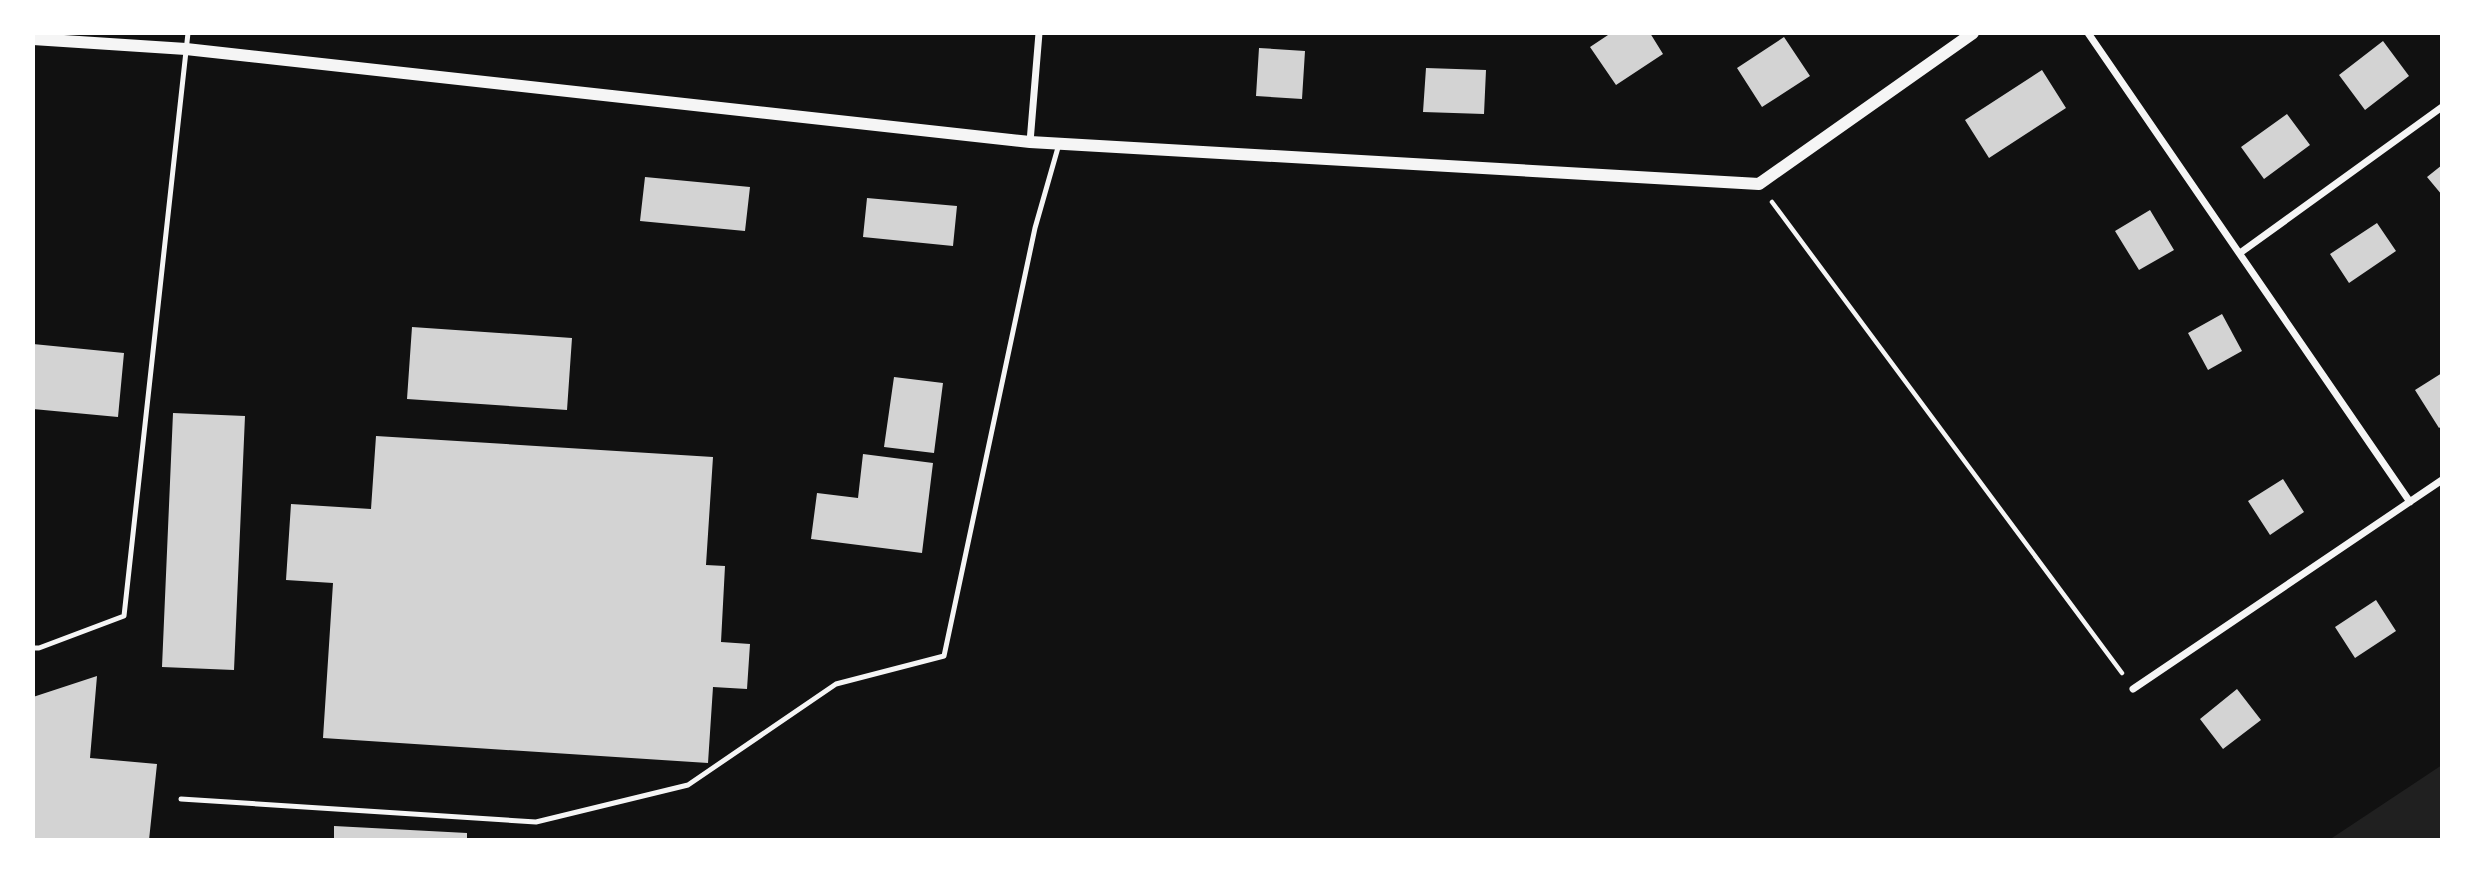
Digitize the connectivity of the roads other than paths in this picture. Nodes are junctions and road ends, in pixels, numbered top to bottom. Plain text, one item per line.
1 (188, 33) edge
2 (1039, 33) edge
3 (1973, 33) edge
4 (2088, 33) edge
5 (33, 39) edge
6 (186, 49) junction
7 (2442, 107) edge
8 (1030, 142) junction
9 (1059, 144) junction
10 (2240, 253) junction
11 (2442, 480) edge
12 (2410, 502) junction
13 (33, 648) edge
14 (2133, 689) road end
15 (181, 799) dead end

1 - 6 lane
2 - 8 street
3 - 9 street
4 - 10 street
5 - 6 street
6 - 8 street
6 - 13 lane
7 - 10 street
8 - 9 street
9 - 15 lane
10 - 12 street
11 - 12 street
12 - 14 street

